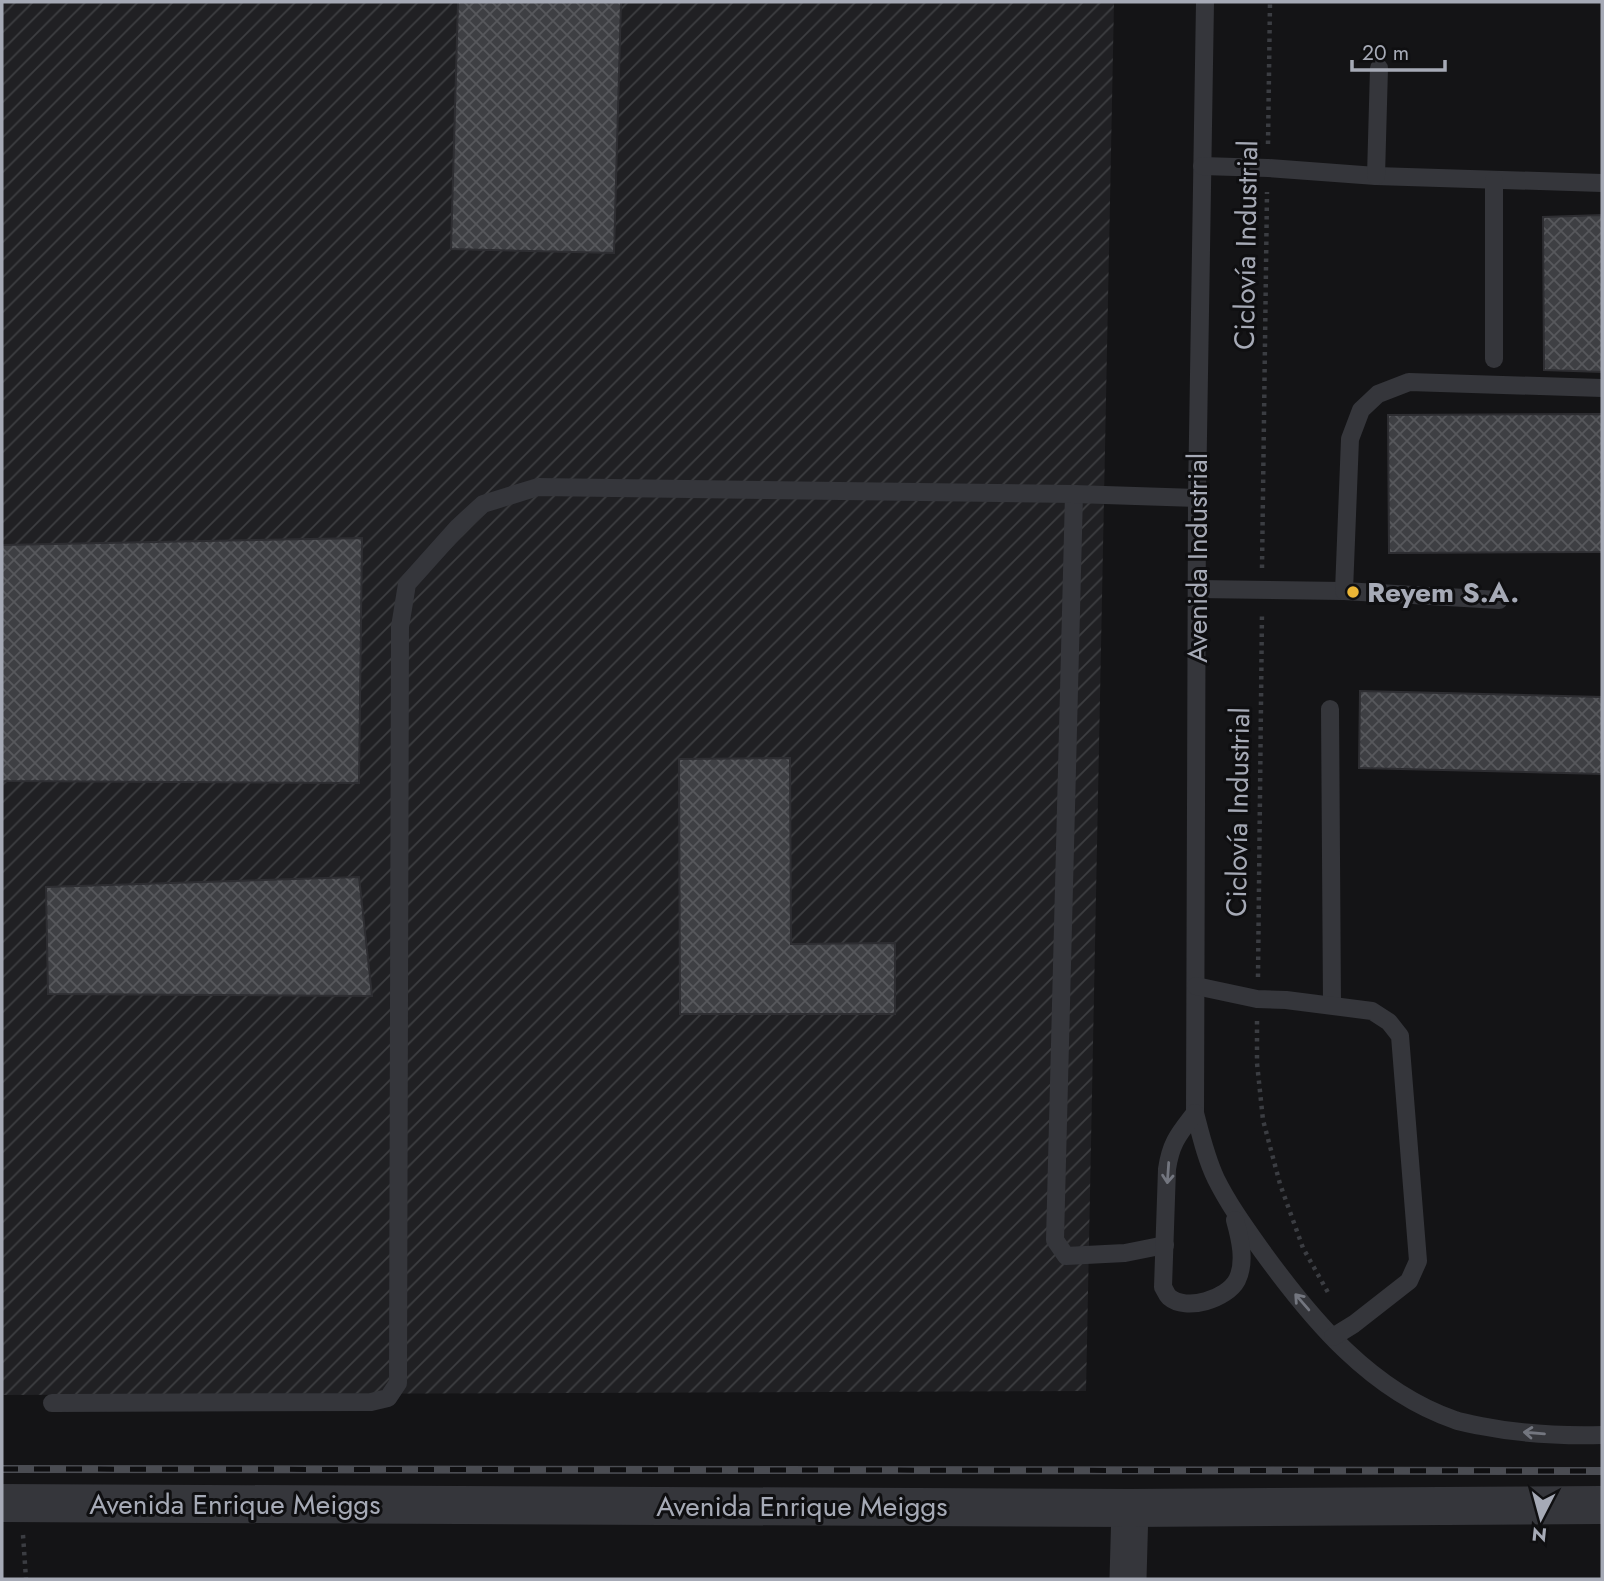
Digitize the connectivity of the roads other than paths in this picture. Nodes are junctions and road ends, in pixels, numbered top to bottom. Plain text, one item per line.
1 (1205, 2) edge
2 (1379, 68) dead end
3 (1202, 166) junction
4 (1376, 176) junction
5 (1494, 180) junction
6 (1602, 183) edge
7 (1494, 359) dead end
8 (1602, 388) edge
9 (1074, 494) junction
10 (1197, 498) junction
11 (1197, 589) junction
12 (1344, 591) junction
13 (1500, 600) dead end
14 (1329, 709) dead end
15 (1196, 986) junction
16 (1332, 1005) junction
17 (1195, 1113) junction
18 (1230, 1206) junction
19 (1164, 1245) junction
20 (1333, 1337) junction
21 (52, 1403) dead end
22 (1602, 1436) edge
23 (11, 1503) edge
24 (1602, 1506) edge
25 (1130, 1508) junction
26 (1128, 1579) edge

1 - 3 lane, Avenida Industrial
2 - 4 lane
3 - 4 lane
3 - 10 lane, Avenida Industrial
4 - 5 lane
5 - 6 lane
5 - 7 lane
8 - 12 lane
9 - 10 lane
9 - 19 lane
9 - 21 lane
10 - 11 lane, Avenida Industrial
11 - 12 lane
11 - 15 lane, Avenida Industrial
12 - 13 lane
14 - 16 lane
15 - 16 lane
15 - 17 lane, Avenida Industrial
16 - 20 lane
17 - 18 lane, Avenida Industrial
17 -> 19 lane
18 - 19 lane
20 -> 18 lane
22 -> 20 lane
23 - 25 street, Avenida Enrique Meiggs
24 - 25 street, Avenida Enrique Meiggs
25 - 26 street

